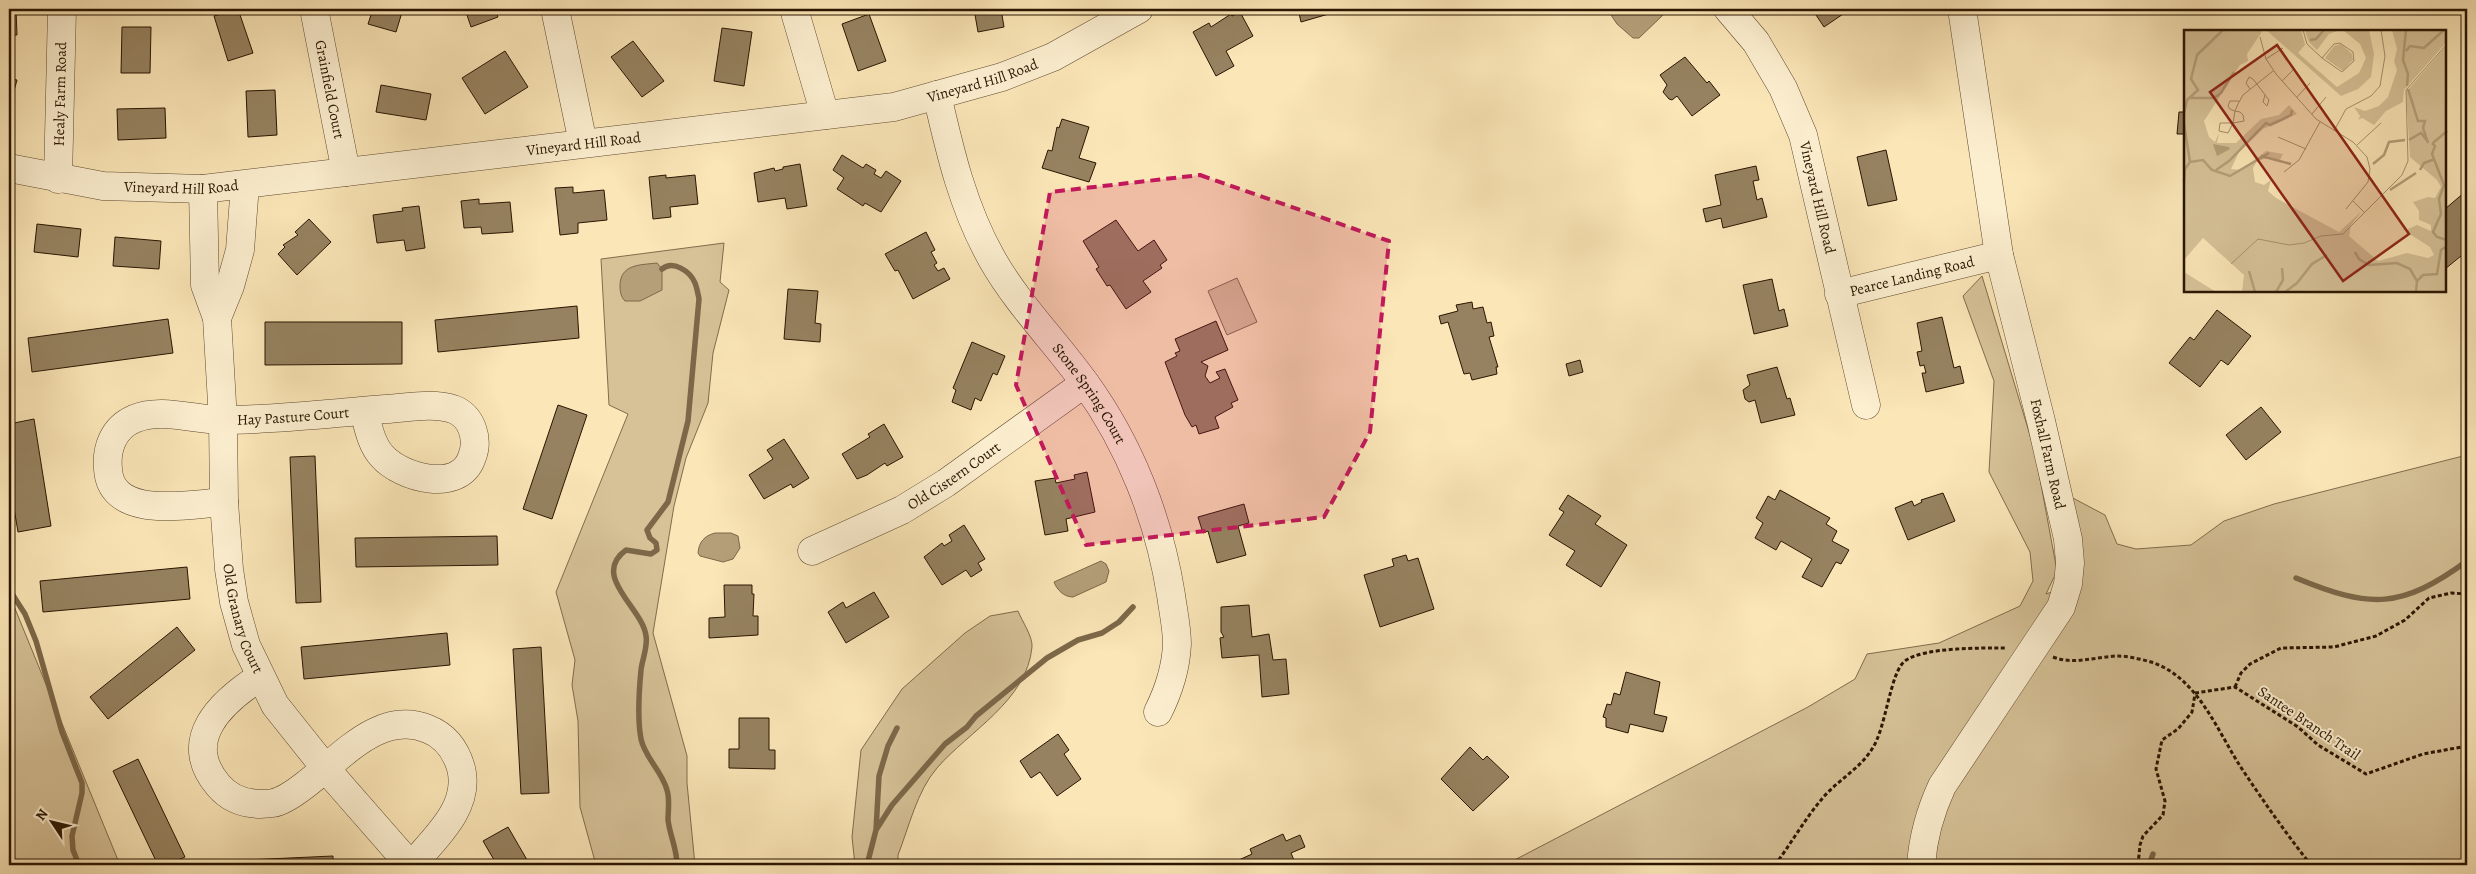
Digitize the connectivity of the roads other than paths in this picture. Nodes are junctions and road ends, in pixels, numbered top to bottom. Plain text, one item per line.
1 (62, 9) edge
2 (314, 9) edge
3 (555, 9) edge
4 (794, 9) edge
5 (1139, 9) edge
6 (1728, 9) edge
7 (1962, 9) edge
8 (1100, 18) edge
9 (937, 95) junction
10 (825, 115) junction
11 (583, 143) junction
12 (9, 168) edge
13 (346, 172) junction
14 (58, 179) junction
15 (245, 185) junction
16 (203, 189) junction
17 (1992, 257) junction
18 (1839, 294) junction
19 (217, 318) junction
20 (1085, 383) junction
21 (1866, 404) dead end
22 (364, 410) dead end
23 (223, 420) junction
24 (224, 502) junction
25 (812, 551) dead end
26 (260, 677) junction
27 (1158, 712) dead end
28 (326, 769) junction
29 (411, 865) edge
30 (1921, 865) edge

1 - 14 street, Healy Farm Road
2 - 13 street, Grainfield Court
3 - 11 street
4 - 10 street
5 - 8 street, Vineyard Hill Road
6 - 18 street, Vineyard Hill Road
7 - 17 street, Foxhall Farm Road
8 - 9 street, Vineyard Hill Road
9 - 10 street, Vineyard Hill Road
9 - 20 street, Stone Spring Court
10 - 11 street, Vineyard Hill Road
11 - 13 street, Vineyard Hill Road
12 - 14 street, Vineyard Hill Road
13 - 15 street, Vineyard Hill Road
14 - 16 street, Vineyard Hill Road
15 - 16 street, Vineyard Hill Road
15 - 19 street, Old Granary Court
16 - 19 street, Old Granary Court
17 - 18 street, Pearce Landing Road
17 - 30 street, Foxhall Farm Road
18 - 21 street, Vineyard Hill Road
19 - 23 street, Old Granary Court
20 - 25 street, Old Cistern Court
20 - 27 street, Stone Spring Court
22 - 23 street, Hay Pasture Court
23 - 24 street, Old Granary Court
23 - 24 street
24 - 26 street, Old Granary Court
26 - 28 street, Old Granary Court
26 - 28 street
28 - 29 street, Old Granary Court
28 - 29 street

